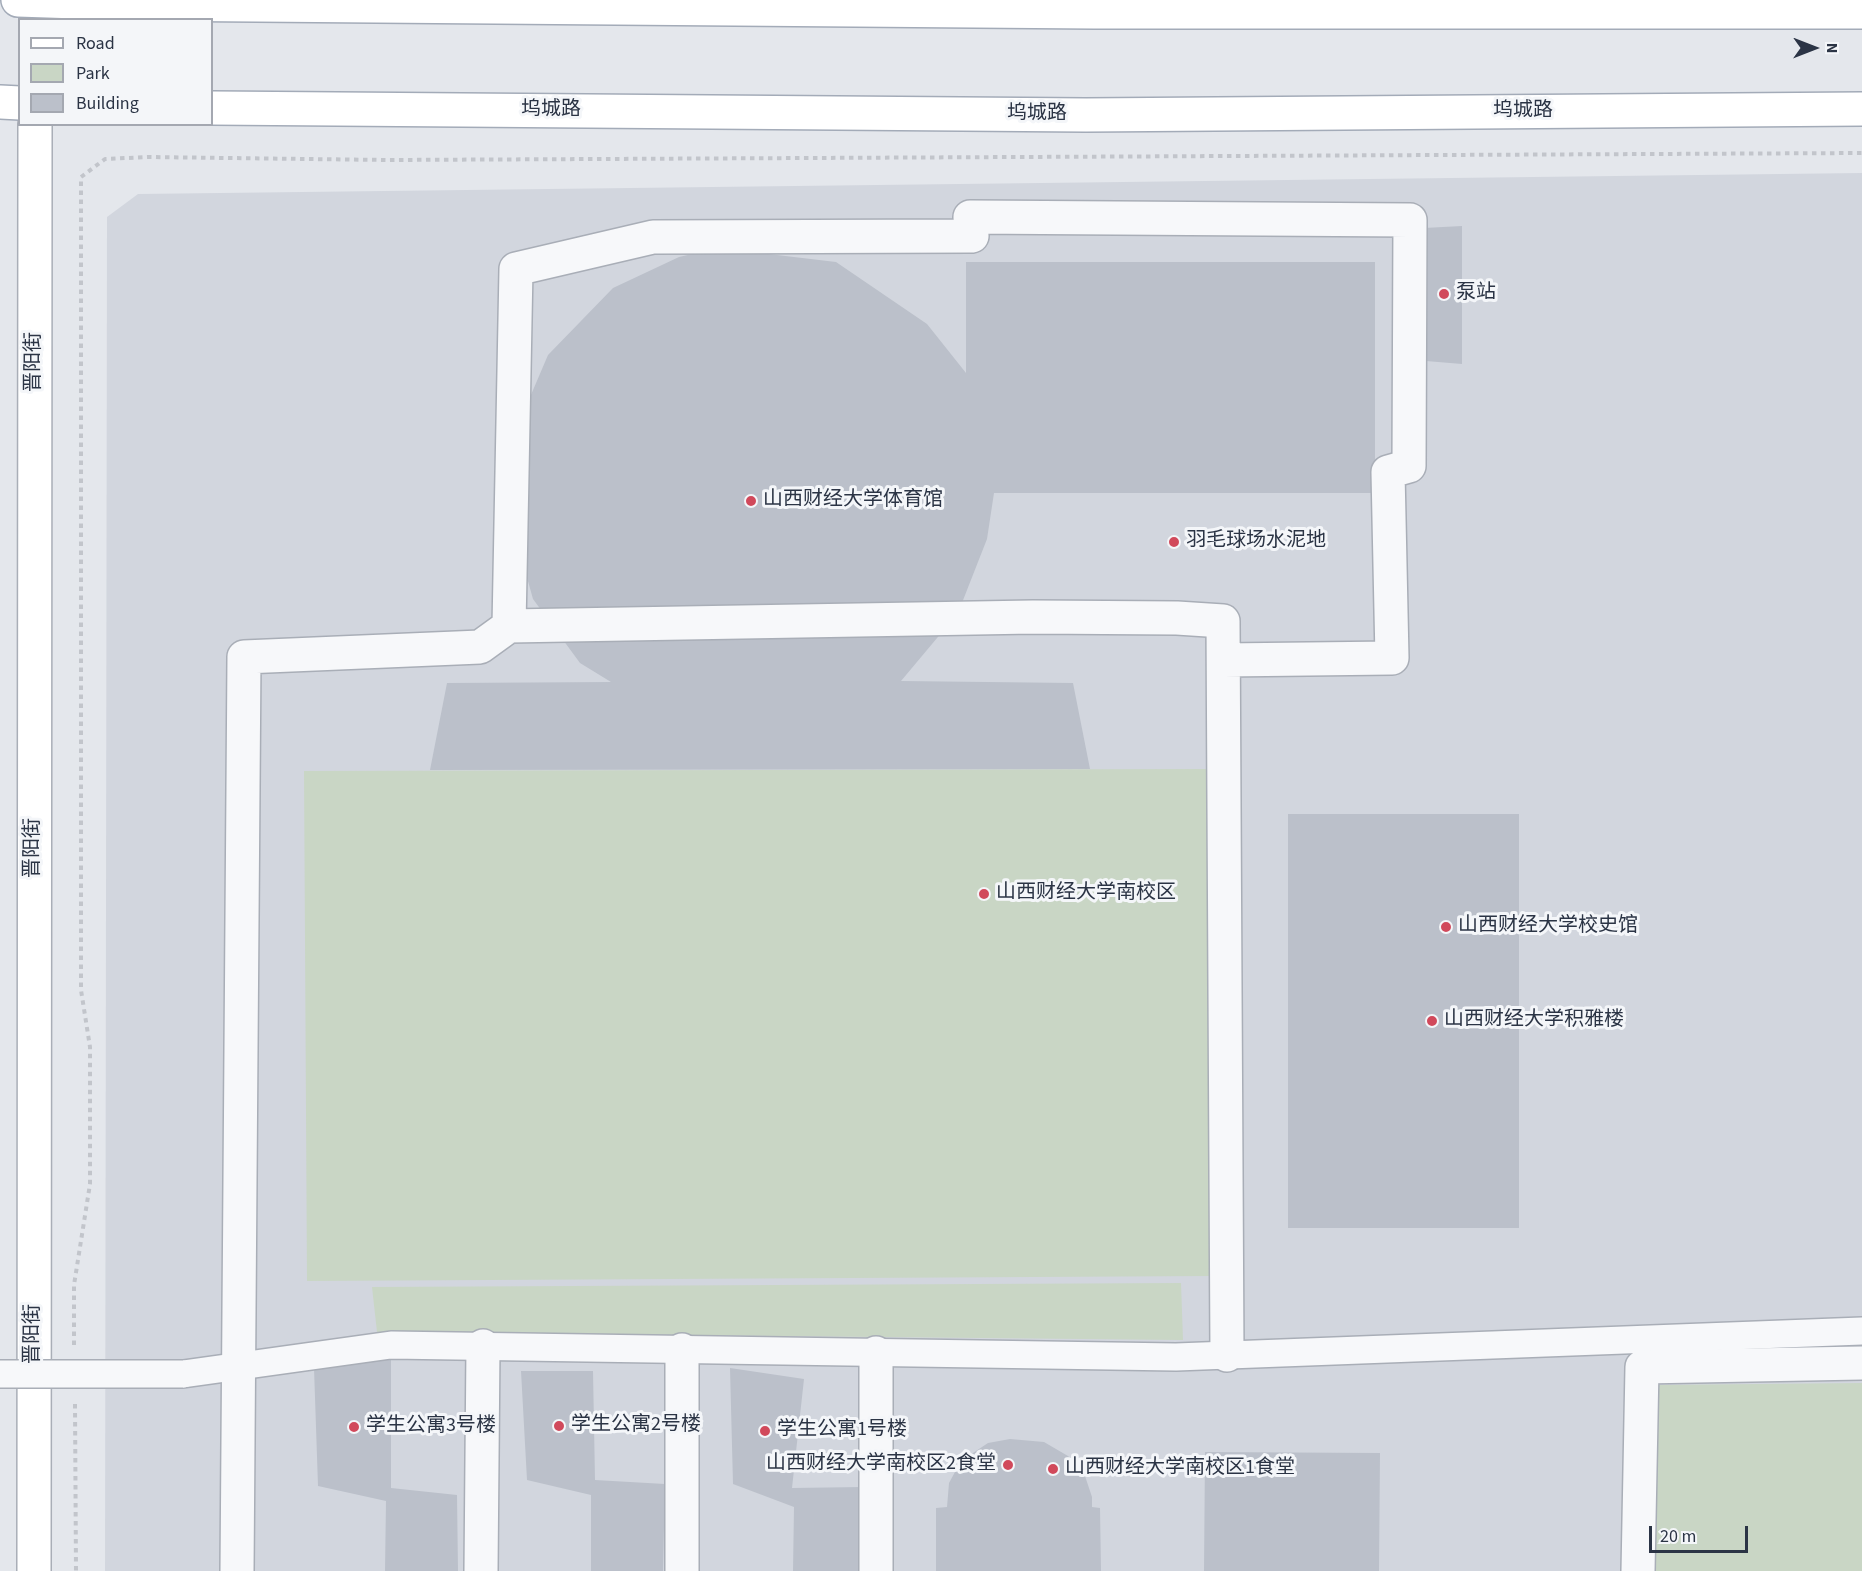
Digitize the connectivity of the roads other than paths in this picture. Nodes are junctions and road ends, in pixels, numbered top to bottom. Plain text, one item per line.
1 (328, 3) edge
2 (30, 5) edge
3 (1862, 12) edge
4 (0, 102) edge
5 (18, 104) edge
6 (213, 108) edge
7 (1862, 109) edge
8 (35, 126) edge
9 (509, 626) junction
10 (1224, 660) junction
11 (1862, 1331) edge
12 (483, 1347) junction
13 (682, 1350) junction
14 (876, 1353) junction
15 (1227, 1355) junction
16 (1862, 1363) edge
17 (239, 1366) junction
18 (0, 1374) edge
19 (34, 1571) edge
20 (237, 1571) edge
21 (481, 1571) edge
22 (682, 1571) edge
23 (876, 1571) edge
24 (1638, 1571) edge

1 - 2 main road
1 - 3 main road
4 - 5 main road
6 - 7 main road, 坞城路
8 - 19 main road, 晋阳街
9 - 10 street
9 - 10 street
9 - 17 street
10 - 15 street
11 - 15 street
12 - 13 street
12 - 17 street
12 - 21 street
13 - 14 street
13 - 22 street
14 - 15 street
14 - 23 street
16 - 24 street
17 - 18 street, bridge
17 - 20 street

